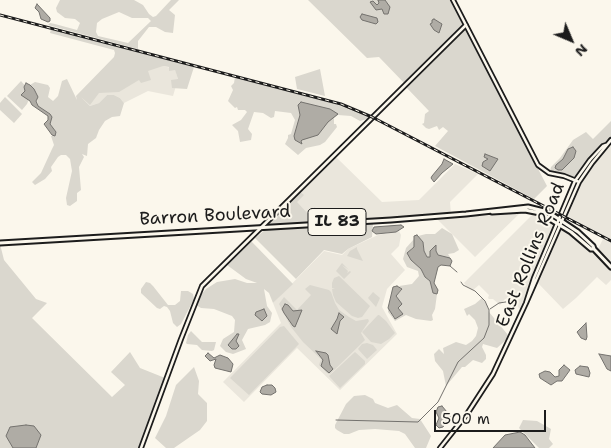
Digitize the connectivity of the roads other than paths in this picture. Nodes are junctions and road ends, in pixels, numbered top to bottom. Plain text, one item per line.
1 (452, 0) edge
2 (466, 25) junction
3 (611, 140) edge
4 (606, 145) junction
5 (575, 180) junction
6 (579, 182) junction
7 (560, 222) junction
8 (262, 227) junction
9 (0, 243) edge
10 (611, 267) edge
11 (141, 448) edge
12 (440, 448) edge

1 - 2 main road
2 - 5 main road
2 - 8 main road
3 - 4 main road, East Rollins Road
4 - 5 main road, East Rollins Road
4 - 6 main road, East Rollins Road
5 - 6 main road
5 - 7 main road, East Rollins Road
6 - 7 main road, East Rollins Road
7 - 8 main road, Barron Boulevard / IL 83
7 - 10 main road, Barron Boulevard / IL 83
7 - 12 main road, East Rollins Road
8 - 9 main road, Barron Boulevard / IL 83
8 - 11 main road

